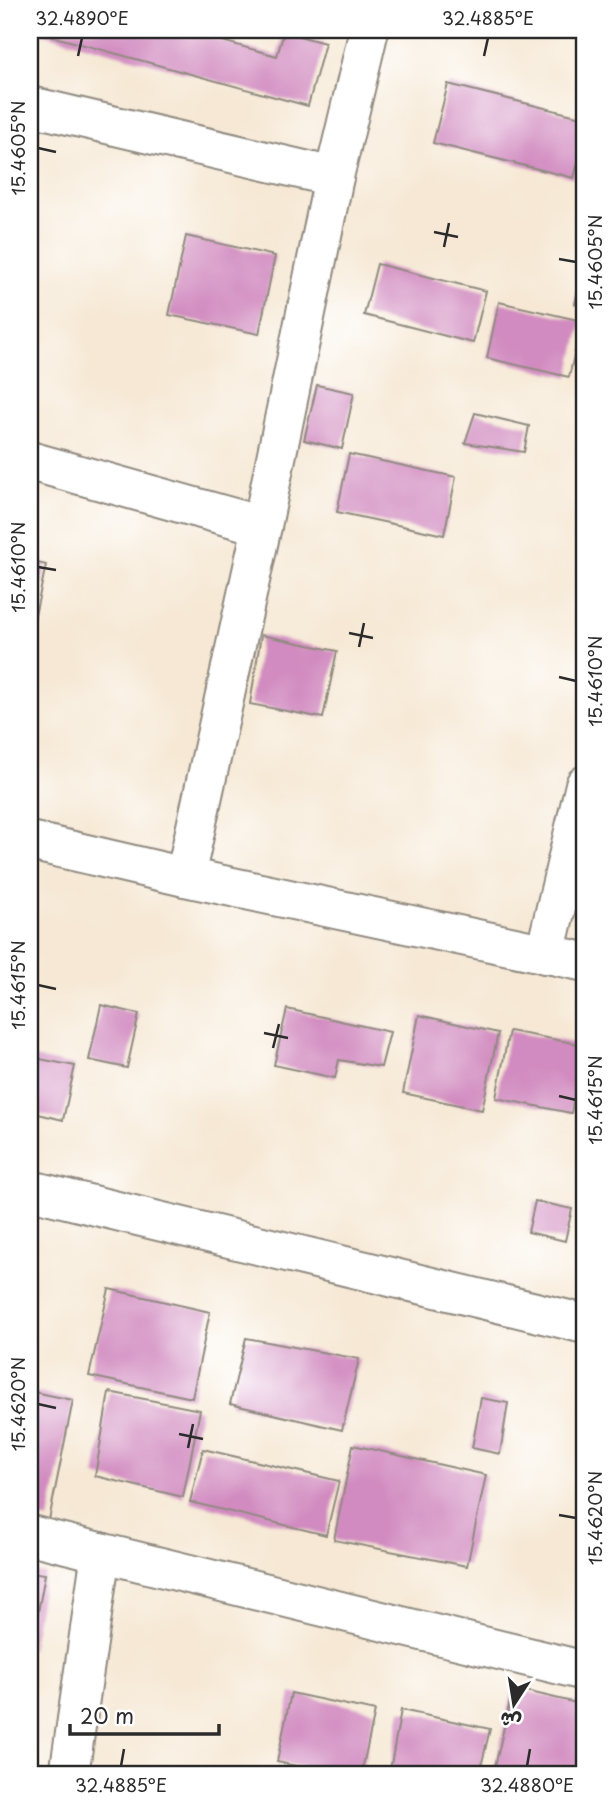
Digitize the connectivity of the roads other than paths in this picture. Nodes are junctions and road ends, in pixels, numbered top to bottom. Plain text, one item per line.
1 (369, 30) edge
2 (30, 106) edge
3 (334, 177) junction
4 (30, 461) edge
5 (262, 526) junction
6 (585, 785) edge
7 (30, 841) edge
8 (185, 877) junction
9 (545, 954) junction
10 (585, 962) edge
11 (30, 1191) edge
12 (585, 1324) edge
13 (30, 1535) edge
14 (101, 1552) junction
15 (585, 1671) edge
16 (69, 1775) edge

1 - 3 street
2 - 3 street
3 - 5 street
4 - 5 street
5 - 8 street
6 - 9 street
7 - 8 street
8 - 9 street
9 - 10 street
11 - 12 street
13 - 14 street
14 - 15 street
14 - 16 street

